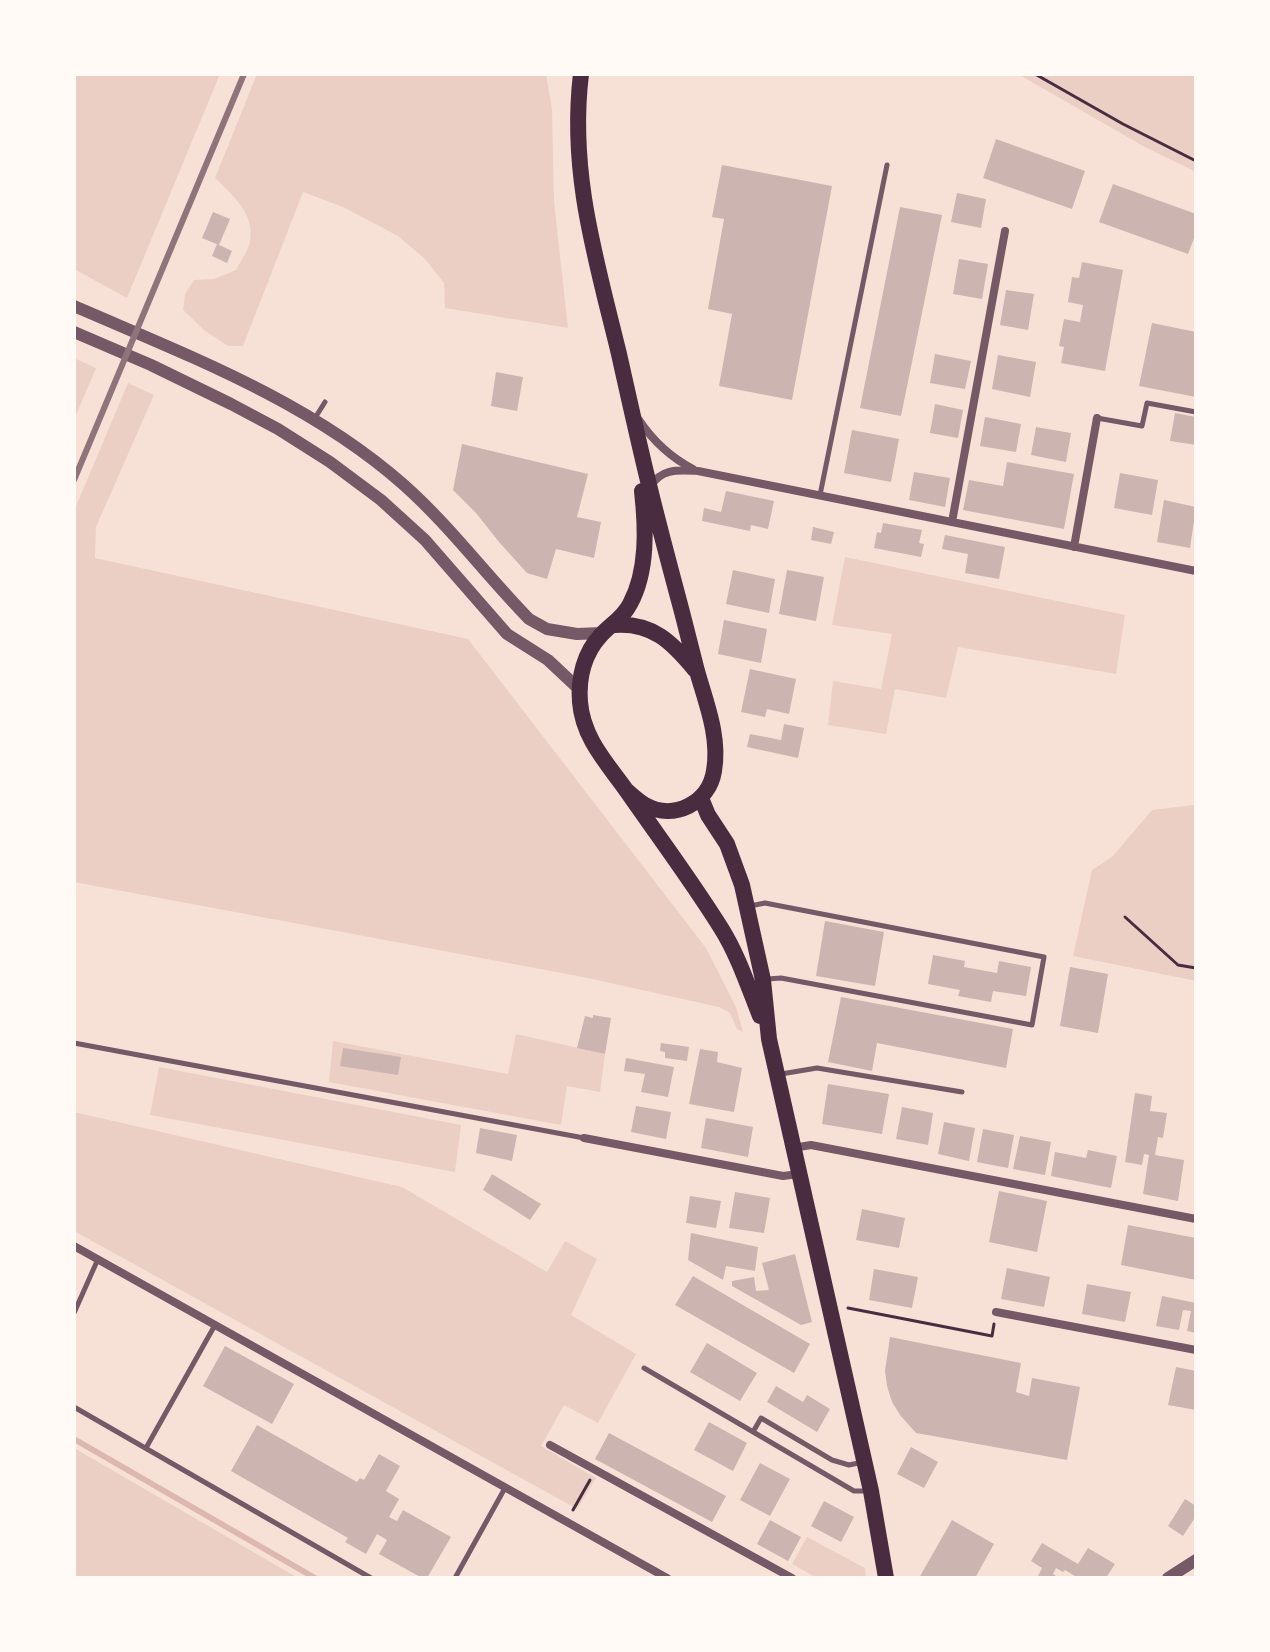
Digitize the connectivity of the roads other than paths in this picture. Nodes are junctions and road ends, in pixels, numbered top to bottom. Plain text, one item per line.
1 (581, 74) edge
2 (887, 165) dead end
3 (1005, 231) dead end
4 (74, 306) edge
5 (74, 332) edge
6 (619, 355) junction
7 (325, 402) dead end
8 (632, 410) junction
9 (1196, 412) edge
10 (1097, 418) joint
11 (315, 419) junction
12 (698, 471) junction
13 (649, 488) junction
14 (819, 496) junction
15 (952, 522) junction
16 (1074, 547) junction
17 (1196, 571) edge
18 (608, 629) junction
19 (698, 674) junction
20 (580, 690) junction
21 (626, 790) junction
22 (701, 798) junction
23 (747, 907) junction
24 (763, 980) junction
25 (769, 1039) junction
26 (74, 1043) edge
27 (777, 1075) junction
28 (962, 1092) dead end
29 (584, 1138) joint
30 (793, 1148) junction
31 (799, 1174) junction
32 (1196, 1219) edge
33 (74, 1246) edge
34 (98, 1259) junction
35 (996, 1312) road end
36 (74, 1313) edge
37 (215, 1325) junction
38 (1196, 1350) edge
39 (644, 1368) dead end
40 (74, 1407) edge
41 (753, 1432) junction
42 (550, 1445) dead end
43 (146, 1448) junction
44 (864, 1462) junction
45 (506, 1488) junction
46 (871, 1491) junction
47 (1196, 1560) edge
48 (371, 1578) edge
49 (455, 1578) edge
50 (667, 1578) edge
51 (792, 1578) edge
52 (886, 1578) edge
53 (1168, 1578) edge

1 - 6 main road
2 - 14 lane
3 - 15 street
4 - 11 street
5 - 20 street
6 - 8 main road
6 - 18 main road
7 - 11 lane
8 - 12 street
8 - 13 main road
9 - 10 lane
10 - 16 street
11 - 18 street
12 - 13 street
12 - 14 street
13 - 19 main road
14 - 15 street
15 - 16 street
16 - 17 street
18 - 19 main road
18 - 20 main road
19 - 22 main road
20 - 21 main road
21 - 22 main road
21 - 25 main road
22 - 23 main road
23 - 24 main road
23 - 24 lane
24 - 25 main road
25 - 27 main road
26 - 29 lane
27 - 28 lane
27 - 30 main road
29 - 31 street
30 - 31 main road
30 - 32 street
31 - 44 main road
33 - 34 street
34 - 36 lane
34 - 37 street
35 - 38 street
37 - 43 lane
37 - 45 street
39 - 41 lane
40 - 43 lane
41 - 44 lane
41 - 46 lane
42 - 51 street
43 - 48 lane
44 - 46 main road
45 - 49 lane
45 - 50 street
46 - 52 main road
47 - 53 street

